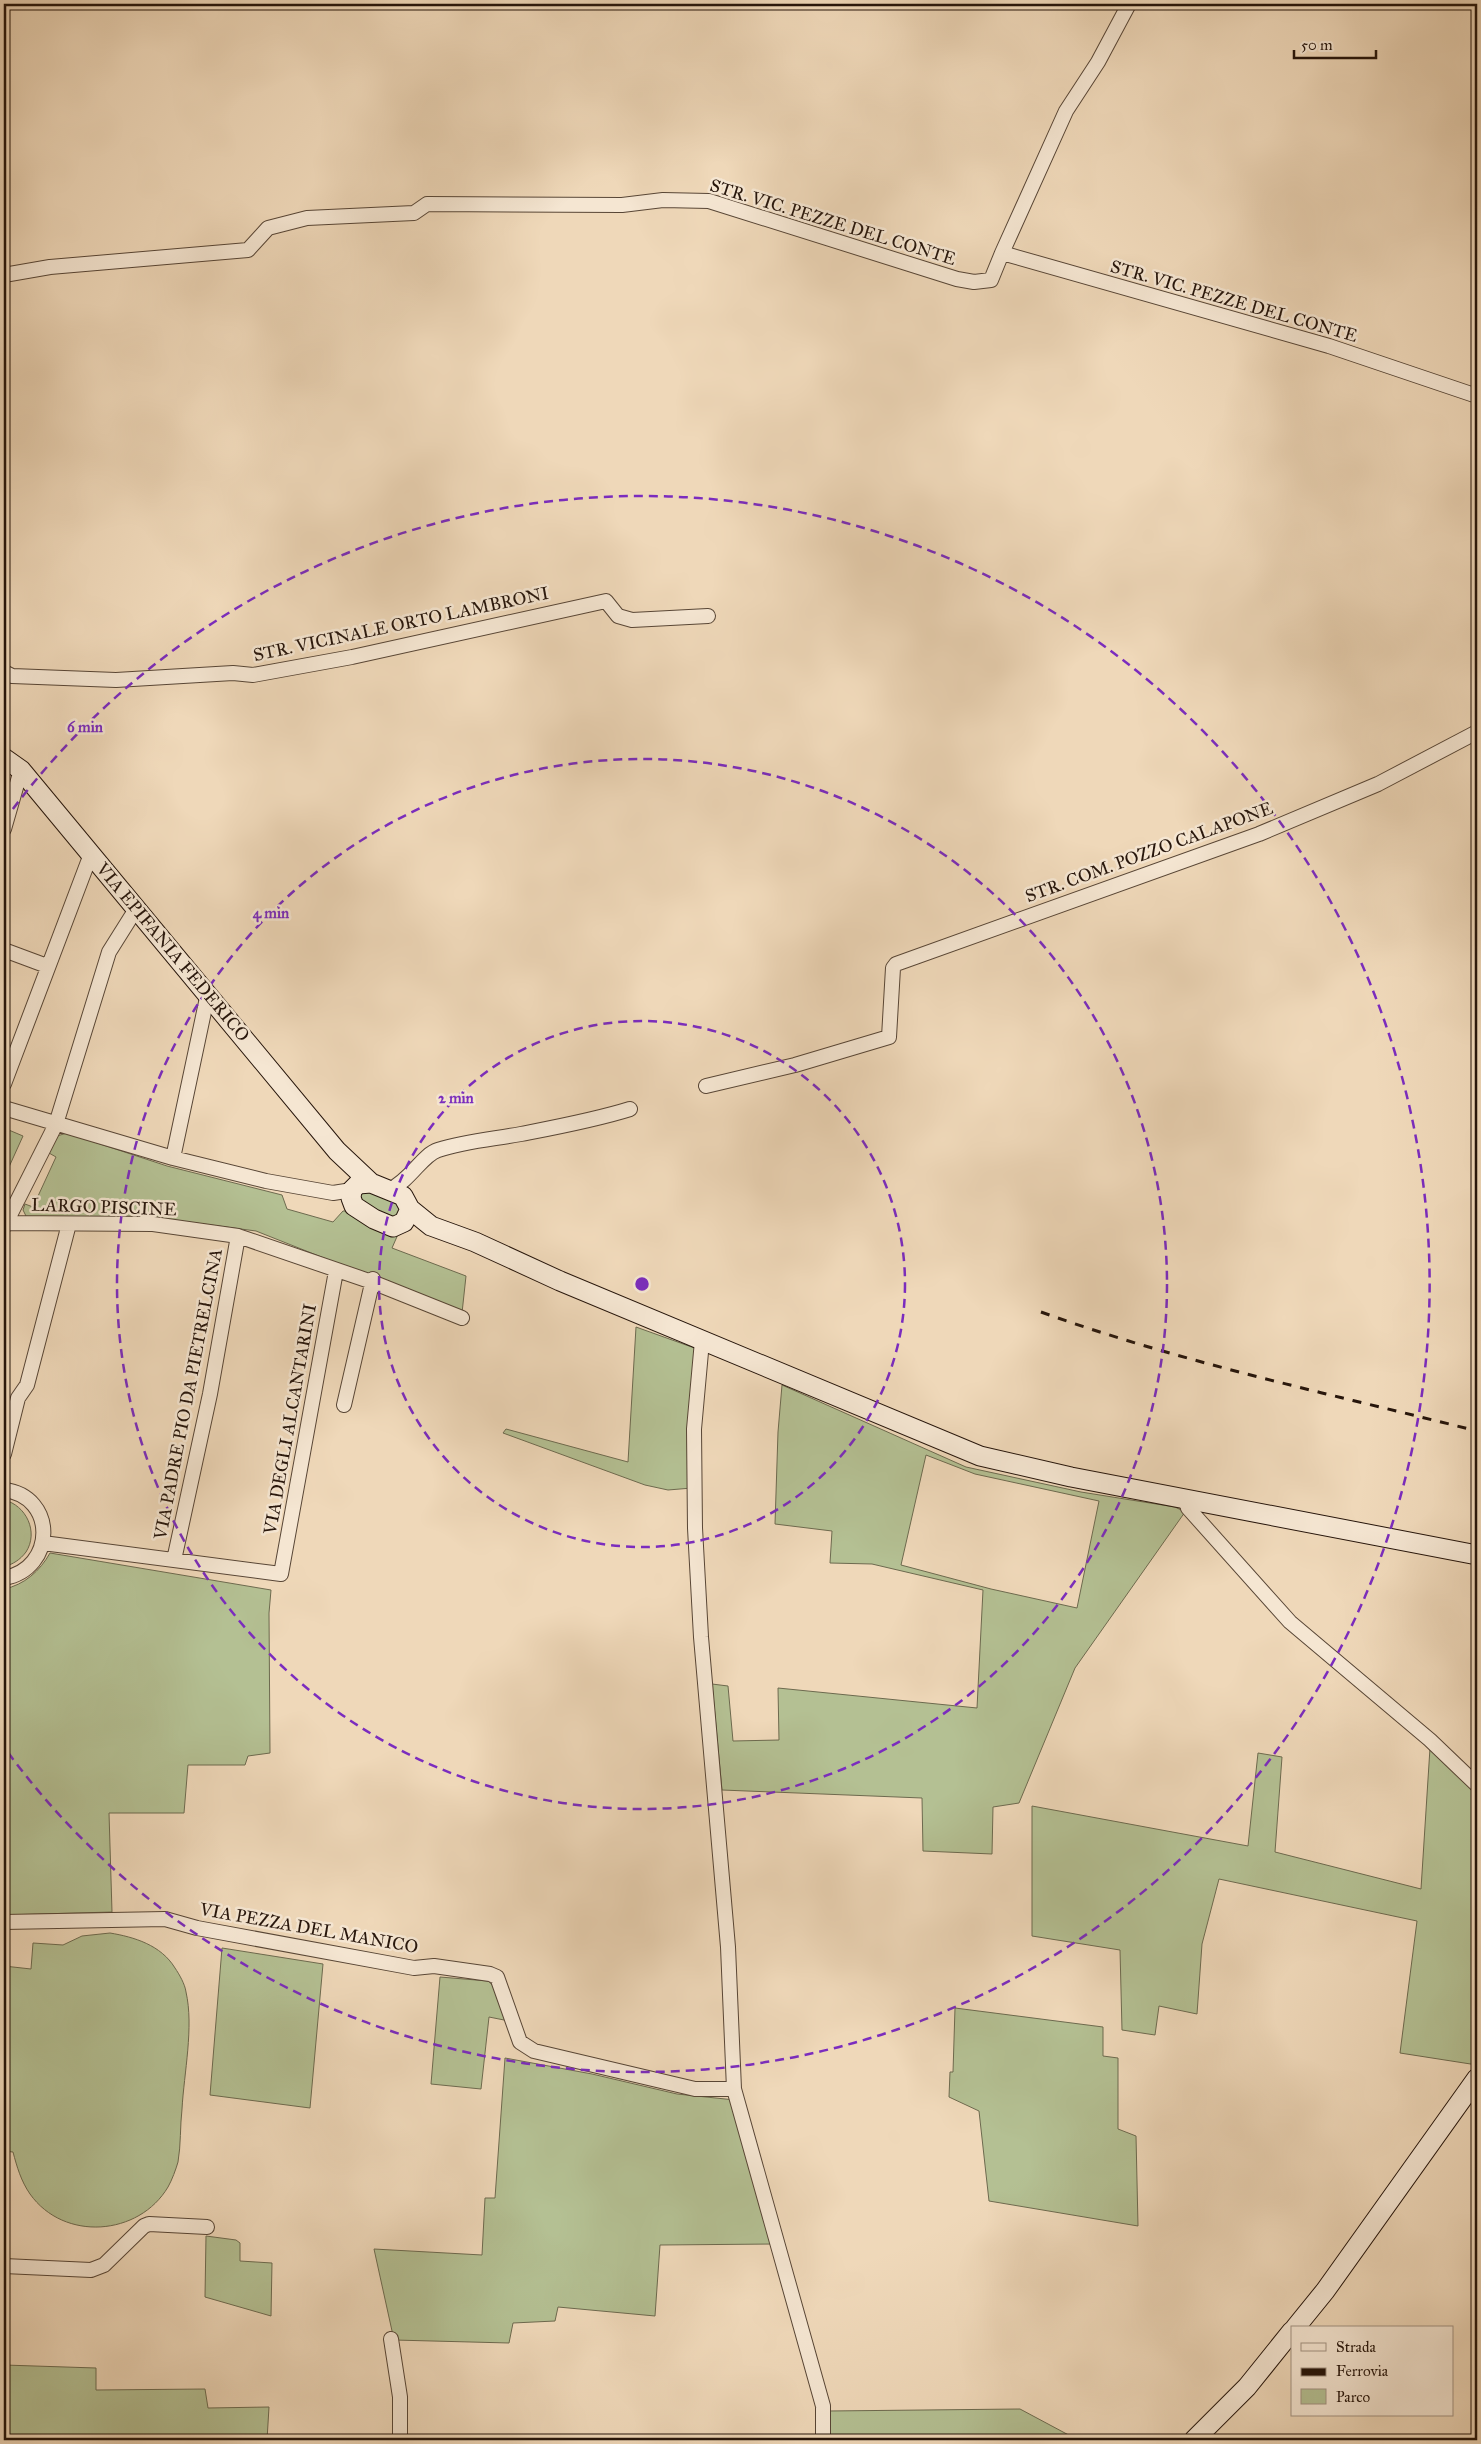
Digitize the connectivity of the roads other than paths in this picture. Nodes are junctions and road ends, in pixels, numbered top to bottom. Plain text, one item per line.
1 (1130, 4) edge
2 (1002, 253) junction
3 (4, 275) edge
4 (1477, 396) edge
5 (708, 616) dead end
6 (4, 672) edge
7 (1477, 732) edge
8 (4, 758) edge
9 (22, 770) junction
10 (4, 829) edge
11 (91, 854) junction
12 (136, 909) junction
13 (4, 950) edge
14 (47, 966) junction
15 (208, 993) junction
16 (4, 1084) edge
17 (706, 1086) dead end
18 (4, 1108) edge
19 (630, 1108) dead end
20 (56, 1124) junction
21 (173, 1158) junction
22 (421, 1165) junction
23 (389, 1190) junction
24 (357, 1192) junction
25 (406, 1212) junction
26 (69, 1224) junction
27 (5, 1225) edge
28 (238, 1236) junction
29 (336, 1271) junction
30 (372, 1281) junction
31 (462, 1318) dead end
32 (702, 1341) junction
33 (344, 1405) dead end
34 (4, 1454) edge
35 (4, 1490) edge
36 (1185, 1499) junction
37 (43, 1543) junction
38 (1477, 1555) edge
39 (174, 1560) junction
40 (281, 1574) joint
41 (4, 1578) edge
42 (1477, 1785) edge
43 (4, 1922) edge
44 (1477, 2078) edge
45 (734, 2088) junction
46 (207, 2227) dead end
47 (4, 2266) edge
48 (1297, 2326) edge
49 (1291, 2332) edge
50 (391, 2339) dead end
51 (400, 2440) edge
52 (824, 2440) edge
53 (1194, 2440) edge

1 - 2 street
2 - 3 street, STR. VIC. PEZZE DEL CONTE
2 - 4 street, STR. VIC. PEZZE DEL CONTE
5 - 6 street, STR. VICINALE ORTO LAMBRONI
7 - 17 street, STR. COM. POZZO CALAPONE
8 - 9 main road, VIA EPIFANIA FEDERICO
9 - 10 street
9 - 11 main road, VIA EPIFANIA FEDERICO
11 - 12 main road, VIA EPIFANIA FEDERICO
11 - 14 street
12 - 15 main road, VIA EPIFANIA FEDERICO
12 - 20 street
13 - 14 street
14 - 16 street
15 - 21 street
15 - 24 main road, VIA EPIFANIA FEDERICO
18 - 20 street
19 - 22 street
20 - 21 street
20 - 27 street
21 - 24 street
22 - 23 street
22 - 25 street
23 - 24 main road
23 - 25 main road
24 - 25 main road
25 - 32 main road
26 - 27 street, LARGO PISCINE
26 - 28 street, LARGO PISCINE
26 - 34 street
28 - 29 street, LARGO PISCINE
28 - 39 street, VIA PADRE PIO DA PIETRELCINA
29 - 30 street, LARGO PISCINE
29 - 40 street, VIA DEGLI ALCANTARINI
30 - 31 street, LARGO PISCINE
30 - 33 street
32 - 36 main road
32 - 45 street
35 - 37 street
36 - 38 main road
36 - 42 street
37 - 39 street, VIA PADRE PIO DA PIETRELCINA
37 - 41 street
39 - 40 street, VIA PADRE PIO DA PIETRELCINA
43 - 45 street, VIA PEZZA DEL MANICO
44 - 48 main road
45 - 52 street
46 - 47 street
49 - 53 main road
50 - 51 street

